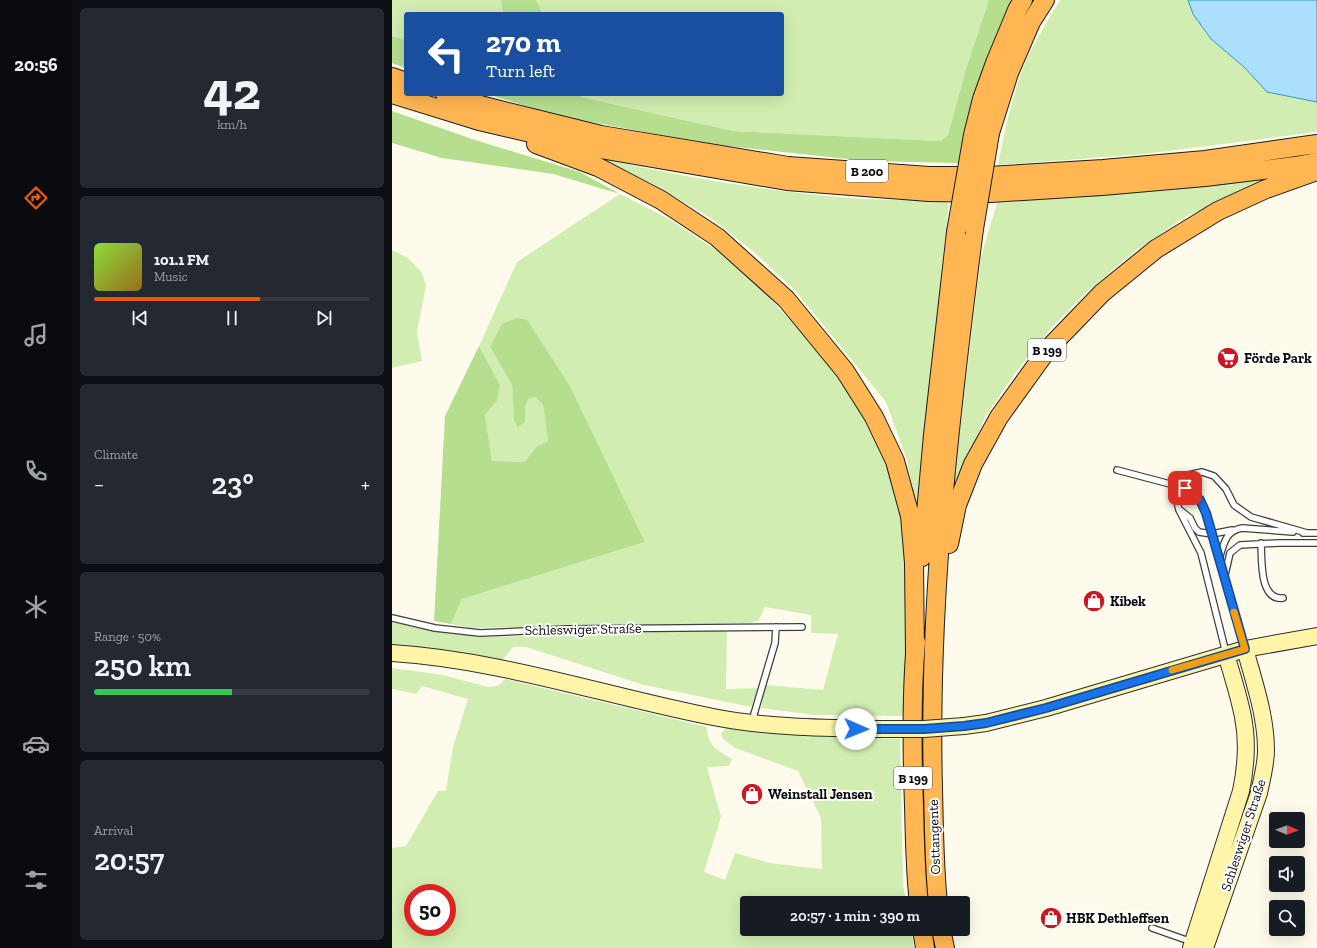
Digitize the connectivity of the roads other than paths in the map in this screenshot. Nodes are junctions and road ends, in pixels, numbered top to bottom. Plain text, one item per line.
1 (1023, 0) edge
2 (1046, 0) edge
3 (392, 77) edge
4 (404, 81) edge
5 (392, 94) edge
6 (452, 96) edge
7 (480, 121) junction
8 (982, 134) junction
9 (1317, 140) edge
10 (1317, 144) edge
11 (1295, 148) junction
12 (1317, 162) edge
13 (1317, 171) edge
14 (1117, 470) dead end
15 (1179, 487) junction
16 (1179, 510) junction
17 (1234, 530) junction
18 (1307, 533) junction
19 (1317, 533) edge
20 (1212, 534) junction
21 (1261, 543) junction
22 (1317, 543) edge
23 (1219, 559) junction
24 (1225, 577) junction
25 (1282, 598) dead end
26 (392, 618) edge
27 (776, 627) junction
28 (802, 627) dead end
29 (1317, 636) edge
30 (1245, 649) junction
31 (934, 651) junction
32 (392, 653) edge
33 (915, 653) junction
34 (1226, 654) junction
35 (752, 722) junction
36 (918, 896) edge
37 (937, 896) edge
38 (1152, 928) dead end
39 (923, 936) edge
40 (942, 936) edge
41 (1199, 946) edge
42 (925, 948) edge
43 (945, 948) edge

1 - 8 highway, B 199
2 - 8 highway
3 - 4 highway
5 - 7 highway, B 200
6 - 11 highway, B 200
7 - 12 highway, B 200
7 - 33 highway
8 - 31 highway, bridge
8 - 33 highway, B 199, bridge
9 - 11 highway
10 - 11 highway, B 200
13 - 31 highway, B 199
14 - 15 lane
15 - 16 lane
15 - 18 lane
15 - 20 lane
16 - 20 lane
16 - 34 lane
17 - 18 lane
17 - 20 lane
17 - 23 lane
18 - 19 lane
20 - 23 lane
21 - 22 lane
21 - 24 lane
21 - 25 lane
23 - 24 lane
24 - 30 lane
26 - 27 lane, Schleswiger Straße
27 - 28 lane, Schleswiger Straße
27 - 35 lane
29 - 30 main road
30 - 34 main road
30 - 41 main road, Schleswiger Straße
31 - 37 highway, Osttangente / B 199
32 - 35 main road
33 - 36 highway, Osttangente / B 199
34 - 35 main road, bridge
34 - 41 main road, Schleswiger Straße
38 - 41 lane
39 - 42 highway
40 - 43 highway

